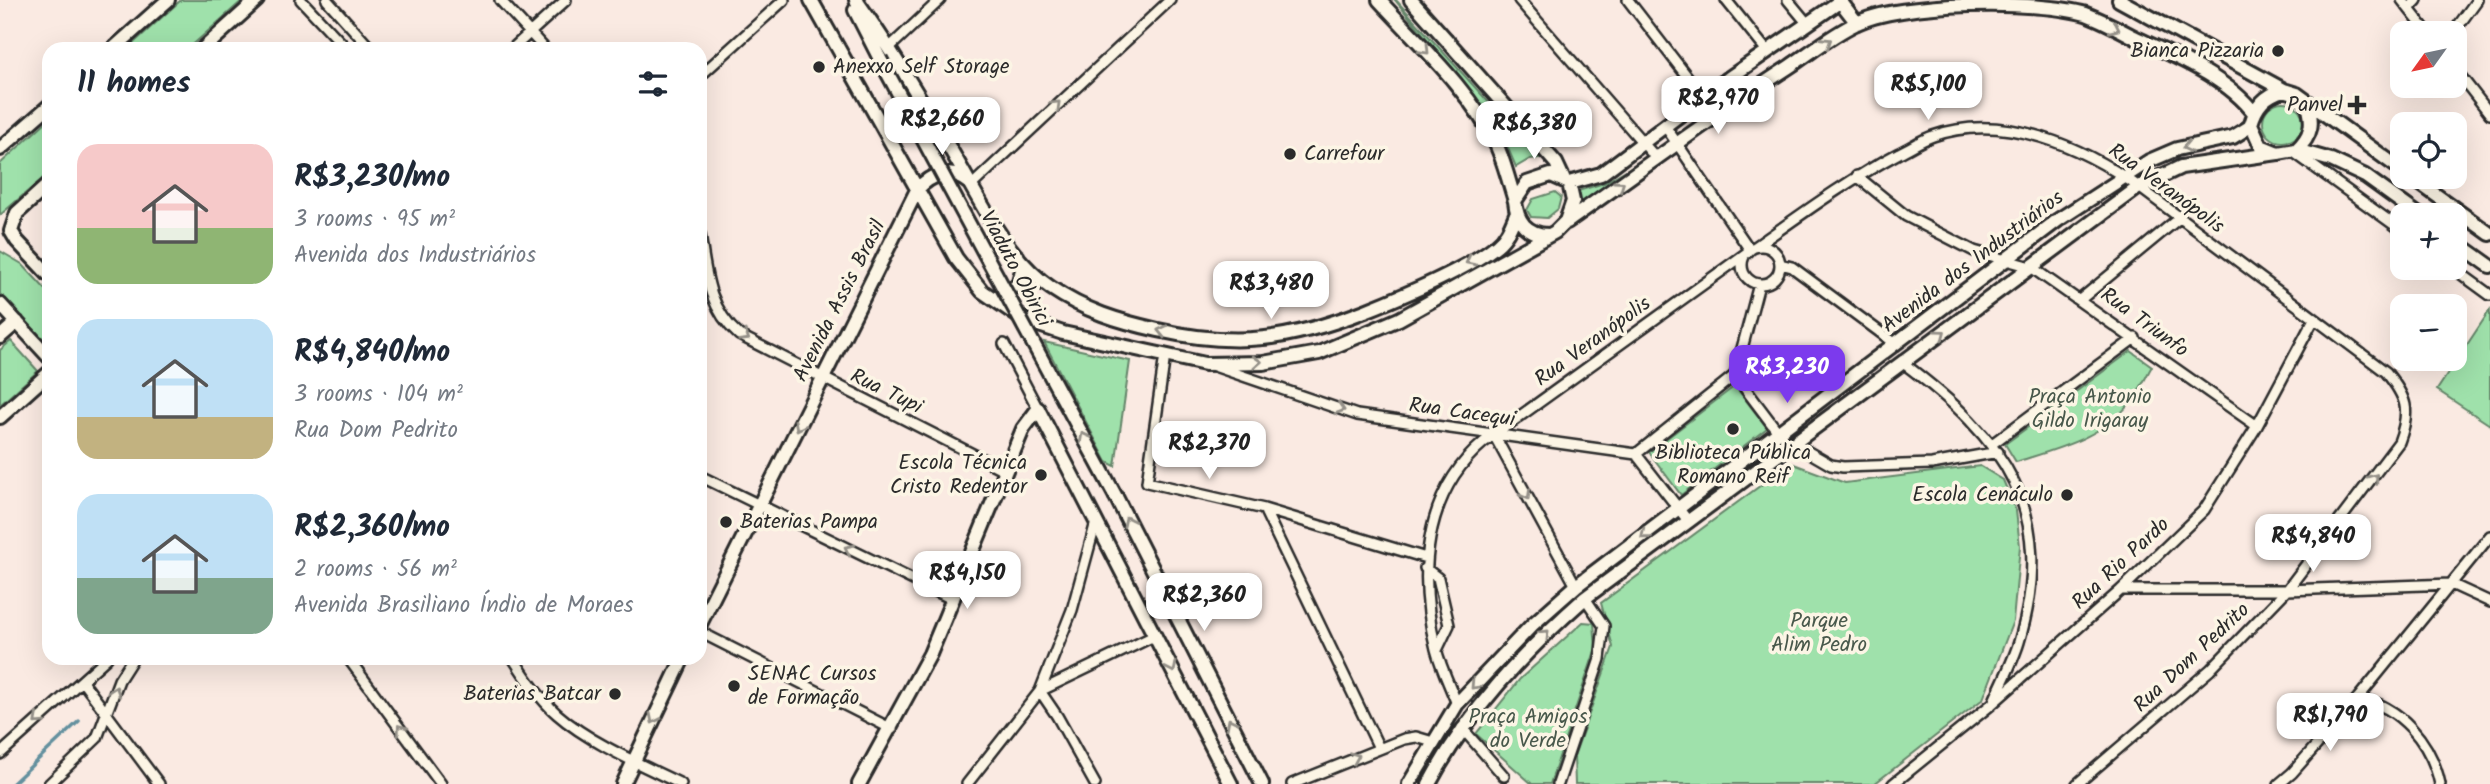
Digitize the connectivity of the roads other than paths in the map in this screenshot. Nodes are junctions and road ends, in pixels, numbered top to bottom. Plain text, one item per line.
1 (168, 0) edge
2 (257, 0) edge
3 (301, 0) edge
4 (327, 0) edge
5 (500, 0) edge
6 (566, 0) edge
7 (784, 0) edge
8 (811, 0) edge
9 (850, 0) edge
10 (856, 0) edge
11 (940, 0) edge
12 (1170, 0) edge
13 (1380, 0) edge
14 (1411, 0) edge
15 (1519, 0) edge
16 (1628, 0) edge
17 (1726, 0) edge
18 (1788, 0) edge
19 (1841, 0) edge
20 (2119, 0) edge
21 (2402, 0) edge
22 (2417, 0) edge
23 (2477, 0) edge
24 (2409, 9) junction
25 (1802, 18) junction
26 (2418, 21) edge
27 (2462, 21) edge
28 (1857, 23) junction
29 (530, 33) junction
30 (121, 42) edge
31 (211, 42) edge
32 (340, 42) edge
33 (363, 42) edge
34 (520, 42) edge
35 (538, 42) edge
36 (890, 47) junction
37 (1767, 51) junction
38 (707, 70) edge
39 (2468, 85) edge
40 (2284, 90) junction
41 (1699, 92) junction
42 (2308, 103) junction
43 (42, 112) edge
44 (2490, 112) edge
45 (2253, 120) junction
46 (1665, 126) junction
47 (1642, 144) junction
48 (1678, 145) junction
49 (0, 149) edge
50 (2295, 151) junction
51 (2278, 153) junction
52 (1657, 159) junction
53 (2390, 162) edge
54 (1857, 176) junction
55 (2123, 176) junction
56 (1566, 181) junction
57 (971, 186) junction
58 (2139, 187) junction
59 (2428, 189) edge
60 (42, 190) edge
61 (917, 190) junction
62 (2402, 203) edge
63 (1516, 207) junction
64 (2178, 219) junction
65 (2390, 221) edge
66 (1563, 224) junction
67 (2490, 234) edge
68 (1548, 235) junction
69 (1751, 249) junction
70 (2467, 250) edge
71 (1018, 256) junction
72 (2006, 260) junction
73 (1780, 264) junction
74 (2490, 266) edge
75 (2031, 267) junction
76 (42, 268) edge
77 (707, 275) edge
78 (2467, 278) edge
79 (1759, 284) junction
80 (982, 291) junction
81 (2490, 295) edge
82 (2081, 299) junction
83 (0, 304) edge
84 (2314, 319) junction
85 (17, 322) junction
86 (0, 337) edge
87 (2135, 338) junction
88 (1004, 344) dead end
89 (1896, 344) junction
90 (42, 349) edge
91 (1166, 355) junction
92 (1903, 363) junction
93 (1205, 364) junction
94 (2386, 372) joint
95 (1735, 375) junction
96 (42, 379) edge
97 (822, 379) junction
98 (1846, 381) junction
99 (1858, 395) junction
100 (1038, 409) junction
101 (0, 417) edge
102 (2257, 426) junction
103 (1778, 432) junction
104 (1494, 435) junction
105 (1793, 443) junction
106 (1992, 444) junction
107 (1998, 453) junction
108 (1636, 454) junction
109 (1006, 471) junction
110 (707, 479) edge
111 (759, 505) junction
112 (1679, 508) junction
113 (1264, 509) junction
114 (1097, 520) junction
115 (1689, 522) junction
116 (2490, 536) edge
117 (1426, 558) junction
118 (1425, 568) junction
119 (2451, 584) junction
120 (1576, 586) junction
121 (2121, 590) junction
122 (2287, 590) junction
123 (1585, 598) junction
124 (954, 600) junction
125 (2490, 602) edge
126 (1553, 606) junction
127 (707, 610) edge
128 (1563, 617) junction
129 (1156, 635) junction
130 (707, 636) edge
131 (1436, 650) junction
132 (99, 665) edge
133 (129, 665) edge
134 (353, 665) edge
135 (518, 665) edge
136 (680, 665) edge
137 (82, 681) junction
138 (1040, 691) junction
139 (2358, 698) junction
140 (1457, 704) junction
141 (1992, 704) junction
142 (108, 715) junction
143 (1462, 728) junction
144 (891, 729) junction
145 (1433, 742) junction
146 (1379, 748) junction
147 (1447, 752) junction
148 (0, 754) edge
149 (633, 761) junction
150 (1504, 776) dead end
151 (49, 784) edge
152 (159, 784) edge
153 (441, 784) edge
154 (623, 784) edge
155 (681, 784) edge
156 (859, 784) edge
157 (967, 784) edge
158 (1095, 784) edge
159 (1231, 784) edge
160 (1262, 784) edge
161 (1292, 784) edge
162 (1409, 784) edge
163 (1429, 784) edge
164 (1558, 784) edge
165 (1893, 784) edge
166 (2077, 784) edge
167 (2279, 784) edge
168 (2440, 784) edge

1 - 30 main road
2 - 31 main road
3 - 32 street
4 - 33 street
5 - 29 street
6 - 29 street
7 - 38 street
8 - 61 main road
160 -> 9 main road, Viaduto Obirici, bridge
10 - 36 main road
11 - 36 street
57 -> 12 street
13 -> 63 main road
14 - 56 main road
15 - 47 street
16 - 41 street
17 - 37 street
18 - 25 street
19 - 25 main road
19 - 28 main road
20 - 40 main road
21 - 24 street
22 - 24 street
23 - 27 street
24 - 26 street
25 - 37 main road
28 -> 45 main road
48 -> 28 main road
29 - 34 street
29 - 35 street
36 - 57 main road
37 - 41 main road
39 - 44 street
40 - 42 main road
40 - 45 main road, Avenida dos Industriários
41 - 46 main road
42 - 50 main road
42 - 53 main road
43 - 49 main road
45 - 51 main road
45 -> 55 main road, Avenida dos Industriários
46 - 47 main road
46 - 48 street
47 - 52 street
47 - 56 main road
48 - 52 main road
48 - 69 street
50 - 51 main road
50 - 62 main road
50 - 65 street
51 - 58 main road, Avenida dos Industriários
66 -> 52 main road
54 - 55 street, Rua Veranópolis
54 - 69 street, Rua Veranópolis
54 - 72 street, Rua Triunfo
55 - 58 street, Rua Veranópolis
55 - 72 main road, Avenida dos Industriários
56 - 63 main road
56 - 66 main road
57 - 61 main road
57 - 71 main road
58 - 64 street, Rua Veranópolis
58 - 75 main road, Avenida dos Industriários
59 - 67 main road
60 - 76 main road
61 - 80 main road
61 - 97 main road, Avenida Assis Brasil
63 - 68 main road
63 -> 71 main road
64 - 82 street
64 - 84 street, Rua Veranópolis
66 - 68 main road
93 -> 68 main road
69 - 73 street
69 - 79 street
69 - 104 street, Rua Veranópolis
70 - 74 main road
71 - 80 main road
72 - 75 street, Rua Triunfo
72 - 89 main road, Avenida dos Industriários
73 - 79 street
73 - 89 street
75 - 82 street, Rua Triunfo
92 -> 75 main road, Avenida dos Industriários
77 -> 97 street, Rua Tupi
78 - 81 street
79 - 95 street
80 - 91 main road
82 - 87 street, Rua Triunfo
83 - 85 main road
84 - 94 street, Rua Veranópolis
84 - 102 street, Rua Rio Pardo
85 - 86 main road
85 - 90 main road
87 - 102 street, Rua Triunfo
87 - 106 street
88 - 100 street
89 - 98 main road, Avenida dos Industriários
91 - 93 main road
91 - 113 street
92 - 99 main road, Avenida dos Industriários
92 - 106 street
93 -> 104 street, Rua Cacequi
122 -> 94 street, Rua Dom Pedrito
95 - 103 street
95 - 108 street
96 - 101 main road
97 - 109 street, Rua Tupi
97 -> 111 main road, Avenida Assis Brasil
98 - 99 main road
98 - 103 main road, Avenida dos Industriários
99 - 105 main road, Avenida dos Industriários
100 - 109 main road
100 - 114 main road
102 - 121 street, Rua Rio Pardo
103 - 112 main road, Avenida dos Industriários
104 - 108 street, Rua Cacequi
104 - 117 street, Rua Veranópolis
104 -> 120 street
105 - 107 street
105 - 115 main road, Avenida dos Industriários
106 - 107 street
107 - 141 street
108 - 112 street
109 - 124 main road
110 - 111 street
124 -> 111 street
111 - 127 main road, Avenida Assis Brasil
112 - 115 street
112 -> 120 main road, Avenida dos Industriários
113 - 117 street
113 - 146 street
114 - 129 main road
114 - 138 street
115 - 123 main road, Avenida dos Industriários
116 - 119 street
117 - 118 street, Rua Veranópolis
118 - 131 street, Rua Veranópolis
118 - 131 street
119 - 122 street
119 - 125 street
119 - 139 street
120 - 126 main road, Avenida dos Industriários
121 - 122 street
121 - 141 street, Rua Rio Pardo
122 - 166 street, Rua Dom Pedrito
123 - 128 main road, Avenida dos Industriários
123 - 164 street
124 - 144 main road
126 - 128 main road
126 -> 140 main road, Avenida dos Industriários
143 -> 128 main road, Avenida dos Industriários
129 - 138 street
129 -> 159 main road
130 - 144 street
131 - 140 street, Rua Veranópolis
132 - 137 street
142 -> 133 street
153 -> 134 street
135 - 149 street
136 -> 149 main road
137 - 142 street
137 -> 148 street
138 - 157 street
138 - 158 street
139 - 167 street
139 - 168 street
140 - 145 main road, Avenida dos Industriários
141 - 165 street, Rua Rio Pardo
142 - 151 street
142 - 152 street
143 - 147 main road, Avenida dos Industriários
143 - 150 street
144 - 156 main road
145 - 146 street
145 - 147 main road
145 - 162 main road, Avenida dos Industriários
161 -> 146 street
147 - 163 main road, Avenida dos Industriários
149 - 154 main road
149 - 155 street

